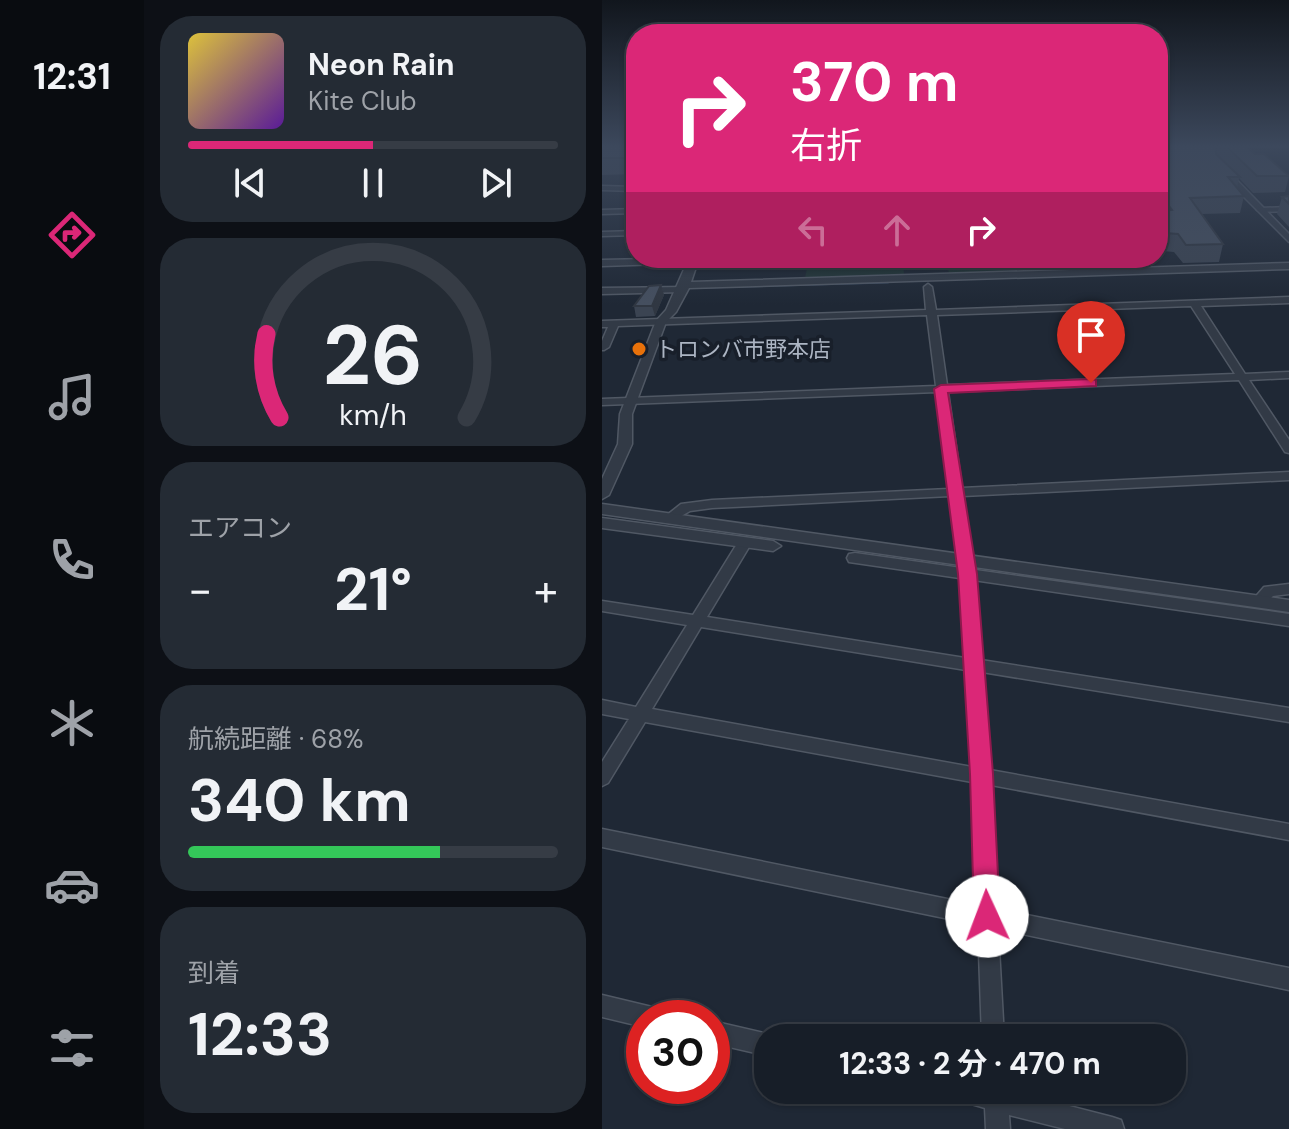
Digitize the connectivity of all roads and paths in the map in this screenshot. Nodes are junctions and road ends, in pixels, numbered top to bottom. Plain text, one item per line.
1 (1251, 200) edge
2 (1289, 209) edge
3 (1261, 210) junction
4 (626, 211) edge
5 (602, 212) edge
6 (626, 233) edge
7 (602, 234) edge
8 (1289, 239) edge
9 (626, 262) edge
10 (602, 263) edge
11 (1289, 266) edge
12 (691, 268) edge
13 (684, 287) junction
14 (928, 287) dead end
15 (602, 291) edge
16 (1289, 300) edge
17 (1194, 303) junction
18 (932, 312) junction
19 (661, 321) junction
20 (615, 323) junction
21 (602, 324) edge
22 (604, 347) edge
23 (1289, 375) edge
24 (1242, 377) junction
25 (941, 389) junction
26 (630, 401) junction
27 (602, 402) edge
28 (1289, 449) edge
29 (1289, 476) edge
30 (955, 491) junction
31 (602, 495) edge
32 (602, 509) edge
33 (669, 519) junction
34 (602, 523) edge
35 (745, 542) junction
36 (966, 568) junction
37 (1289, 589) edge
38 (1258, 602) junction
39 (602, 606) edge
40 (1289, 606) edge
41 (1289, 620) edge
42 (696, 623) junction
43 (974, 665) junction
44 (602, 707) edge
45 (640, 714) junction
46 (1289, 715) edge
47 (981, 774) junction
48 (602, 778) edge
49 (1289, 832) edge
50 (602, 838) edge
51 (987, 916) junction
52 (1289, 979) edge
53 (602, 1006) edge
54 (626, 1012) edge
55 (992, 1024) edge
56 (730, 1036) edge
57 (754, 1042) edge
58 (997, 1104) edge
59 (1029, 1104) edge
60 (998, 1129) edge
61 (1112, 1129) edge

1 - 3 street
2 - 3 street
3 - 8 street
4 - 5 street
6 - 7 street
9 - 10 street
11 - 13 street
12 - 13 street
13 - 15 street
13 - 19 street
14 - 18 street
16 - 17 street
17 - 18 street
17 - 24 street
18 - 19 street
18 - 25 street
19 - 20 street
19 - 26 street
20 - 21 street
20 - 22 street
23 - 24 street
24 - 25 street
24 - 28 street
25 - 26 street
25 - 30 street
26 - 27 street
26 - 31 street
29 - 30 street
30 - 33 street
30 - 36 street
32 - 33 street
33 - 36 street
34 - 35 street
35 - 36 street
35 - 42 street
36 - 38 street
36 - 41 street
36 - 43 street
37 - 38 street
38 - 40 street
39 - 42 street
42 - 43 street
42 - 45 street
43 - 46 street
43 - 47 street
44 - 45 street
45 - 47 street
45 - 48 street
47 - 49 street
47 - 51 street
50 - 51 street
51 - 52 street
51 - 55 street
53 - 54 street
56 - 57 street
58 - 60 street
59 - 61 street

